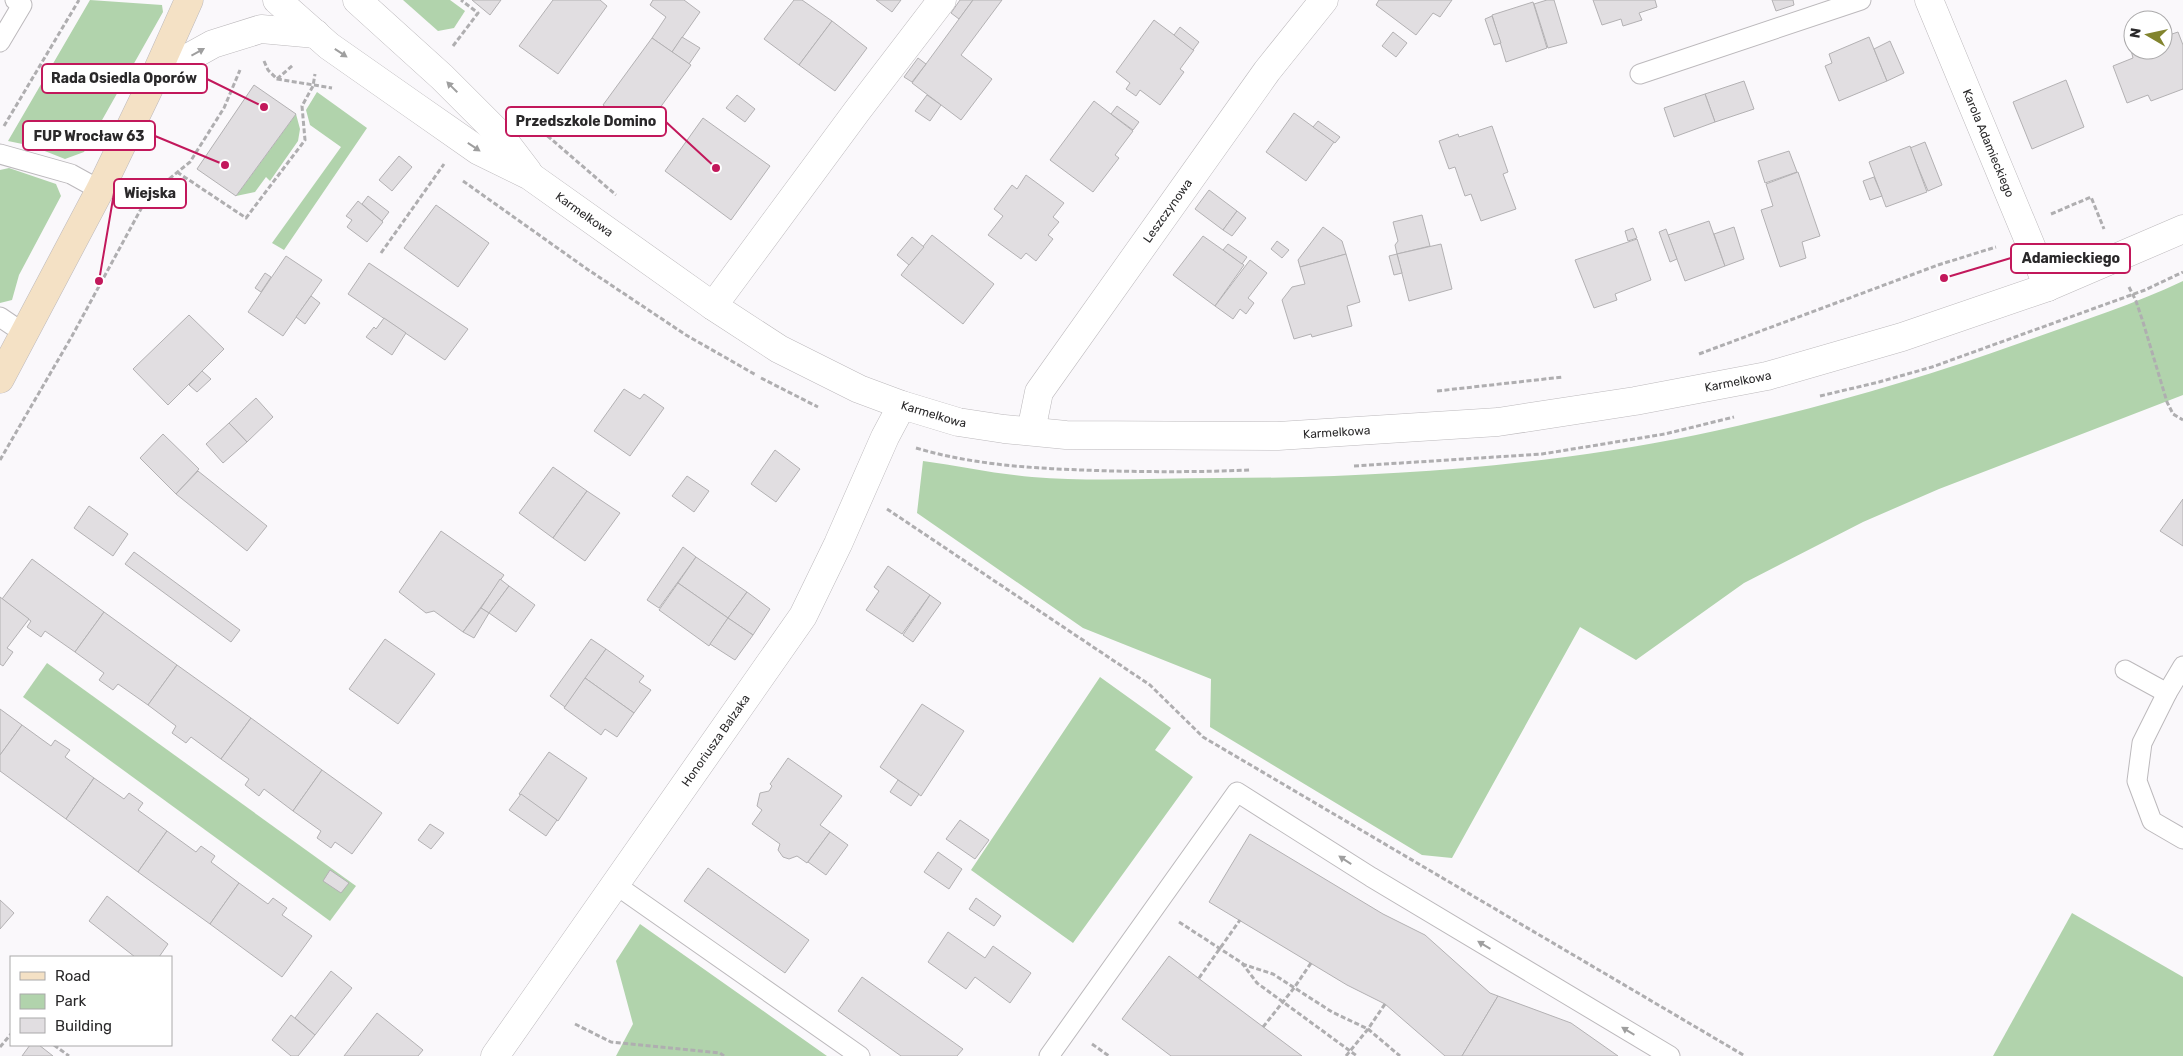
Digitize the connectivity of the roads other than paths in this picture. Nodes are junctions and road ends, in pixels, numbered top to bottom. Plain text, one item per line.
1 (15, 0) edge
2 (189, 0) edge
3 (277, 0) edge
4 (357, 0) edge
5 (942, 0) edge
6 (1324, 0) edge
7 (1861, 0) edge
8 (1929, 0) edge
9 (316, 34) junction
10 (0, 42) edge
11 (1640, 74) dead end
12 (155, 76) junction
13 (0, 154) edge
14 (530, 176) junction
15 (100, 190) junction
16 (2183, 229) edge
17 (2048, 286) junction
18 (713, 306) junction
19 (0, 317) edge
20 (25, 334) junction
21 (0, 379) edge
22 (902, 405) junction
23 (1031, 431) junction
24 (2183, 666) edge
25 (2125, 670) dead end
26 (2167, 693) junction
27 (2183, 840) edge
28 (616, 885) junction
29 (495, 1056) edge
30 (860, 1056) edge
31 (1049, 1056) edge
32 (1670, 1056) edge

1 - 10 lane
2 - 12 main road
3 - 9 street, Karmelkowa
14 -> 4 street, Karmelkowa
5 - 18 street
6 - 23 street, Leszczynowa
7 - 11 lane
8 - 17 street, Karola Adamieckiego
12 -> 9 street
9 -> 14 street, Karmelkowa
12 - 15 main road
13 - 15 lane
14 - 18 street, Karmelkowa
15 - 20 main road
16 - 17 street, Karmelkowa
17 - 23 street, Karmelkowa
18 - 22 street, Karmelkowa
19 - 20 lane
20 - 21 main road
22 - 23 street, Karmelkowa
22 - 28 street, Honoriusza Balzaka
24 - 26 lane
25 - 26 lane
26 - 27 lane
28 - 29 street, Honoriusza Balzaka
28 - 30 lane
32 -> 31 lane

